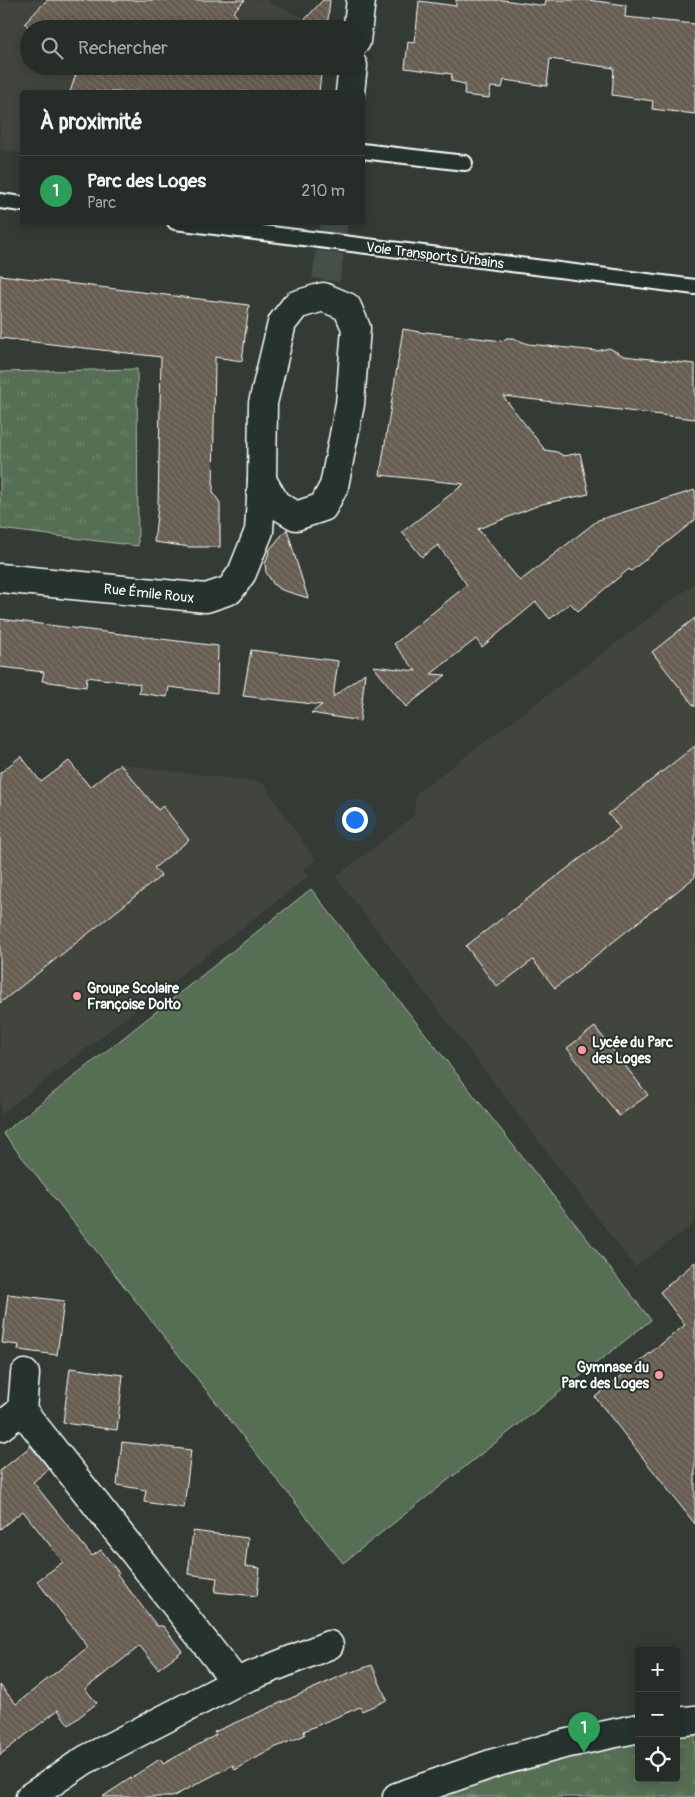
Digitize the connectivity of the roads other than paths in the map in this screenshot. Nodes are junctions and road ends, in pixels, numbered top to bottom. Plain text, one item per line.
1 (361, 0) edge
2 (359, 20) edge
3 (352, 75) edge
4 (350, 90) edge
5 (365, 151) edge
6 (465, 163) dead end
7 (0, 201) edge
8 (20, 204) edge
9 (199, 225) edge
10 (695, 287) edge
11 (262, 480) junction
12 (296, 516) junction
13 (259, 531) junction
14 (0, 578) edge
15 (24, 1374) dead end
16 (22, 1410) junction
17 (0, 1427) edge
18 (330, 1645) dead end
19 (236, 1682) junction
20 (695, 1720) edge
21 (680, 1722) edge
22 (635, 1729) edge
23 (30, 1797) edge
24 (397, 1797) edge

1 - 2 street
3 - 4 street
5 - 6 lane
7 - 8 lane
9 - 10 lane, Voie Transports Urbains
11 - 12 street
11 - 12 street, Rue Émile Roux
11 - 13 street, Rue Émile Roux
12 - 13 street, Rue Émile Roux
13 - 14 street, Rue Émile Roux
15 - 16 street
16 - 17 street
16 - 19 street
18 - 19 street
19 - 23 street
20 - 21 street
22 - 24 street

